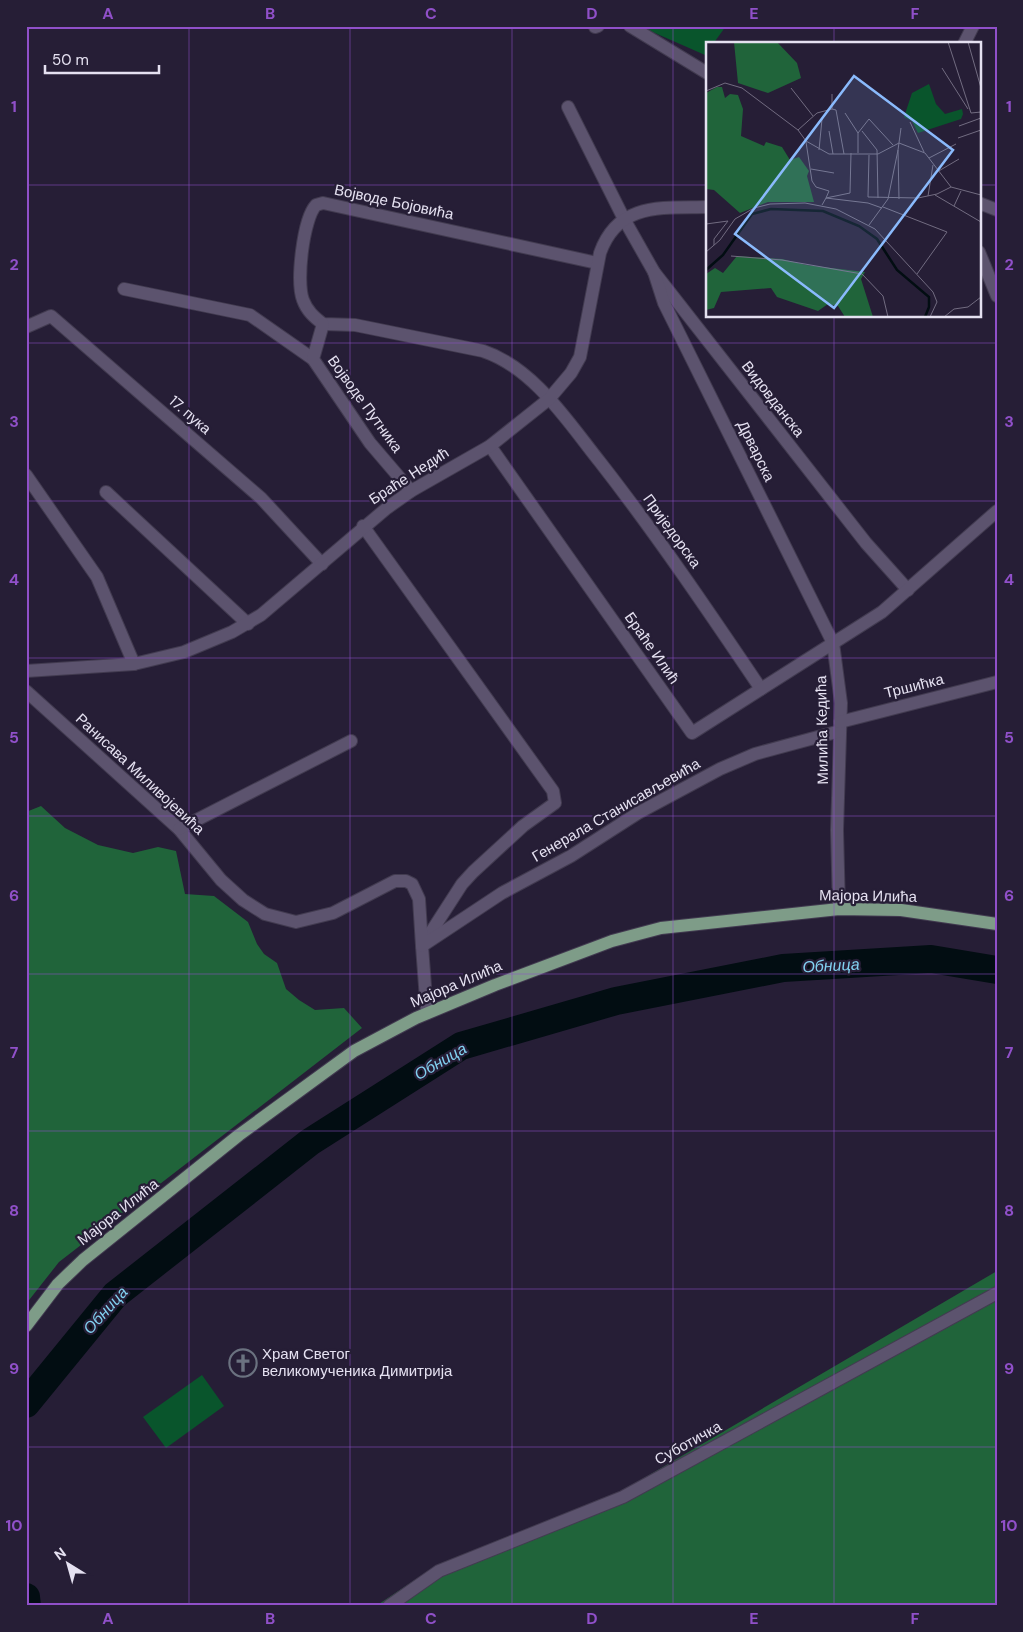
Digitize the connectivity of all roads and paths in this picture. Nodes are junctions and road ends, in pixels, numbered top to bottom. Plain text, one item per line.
1 (630, 26) edge
2 (973, 26) edge
3 (965, 42) edge
4 (706, 72) edge
5 (568, 107) dead end
6 (980, 203) edge
7 (706, 208) edge
8 (997, 210) edge
9 (624, 219) junction
10 (980, 254) edge
11 (597, 263) junction
12 (654, 272) junction
13 (124, 289) dead end
14 (997, 296) edge
15 (323, 324) junction
16 (26, 327) edge
17 (313, 359) junction
18 (549, 399) junction
19 (490, 446) junction
20 (26, 475) edge
21 (411, 491) junction
22 (106, 492) dead end
23 (997, 511) edge
24 (363, 526) junction
25 (322, 564) junction
26 (908, 590) junction
27 (248, 624) junction
28 (833, 643) junction
29 (134, 664) junction
30 (26, 671) edge
31 (997, 682) edge
32 (761, 689) junction
33 (26, 691) edge
34 (840, 727) junction
35 (351, 741) dead end
36 (179, 829) junction
37 (839, 909) junction
38 (997, 924) edge
39 (422, 946) junction
40 (427, 1013) junction
41 (997, 1293) edge
42 (26, 1326) edge
43 (388, 1606) edge

1 - 4 street
2 - 3 street
5 - 9 street, Видовданска
6 - 8 street
7 - 9 street, Браће Недић
9 - 11 street, Браће Недић
9 - 12 street, Видовданска
10 - 14 street
11 - 15 street, Војводе Бојовића
11 - 18 street, Браће Недић
12 - 26 street, Видовданска
12 - 28 street, Дрварска
13 - 17 street, Војводе Путника
15 - 17 street, Војводе Путника
15 - 18 street
16 - 25 street, 17. пука
17 - 21 street, Војводе Путника
18 - 19 street, Браће Недић
18 - 32 street, Приједорска
19 - 21 street, Браће Недић
19 - 32 street, Браће Илић
20 - 29 street
21 - 24 street, Браће Недић
22 - 27 street
23 - 26 street
24 - 25 street, Браће Недић
24 - 39 street
25 - 27 street, Браће Недић
26 - 28 street
27 - 29 street, Браће Недић
28 - 32 street, Браће Илић
28 - 34 street, Милића Кедића
29 - 30 street, Браће Недић
31 - 34 street, Тршићка
33 - 36 street, Ранисава Миливојевића
34 - 37 street, Милића Кедића
34 - 39 street, Генерала Станисављевића
35 - 36 street
36 - 39 street, Ранисава Миливојевића
37 - 38 main road, Мајора Илића
37 - 40 main road, Мајора Илића
39 - 40 street, Ранисава Миливојевића
40 - 42 main road, Мајора Илића
41 - 43 street, Суботичка

